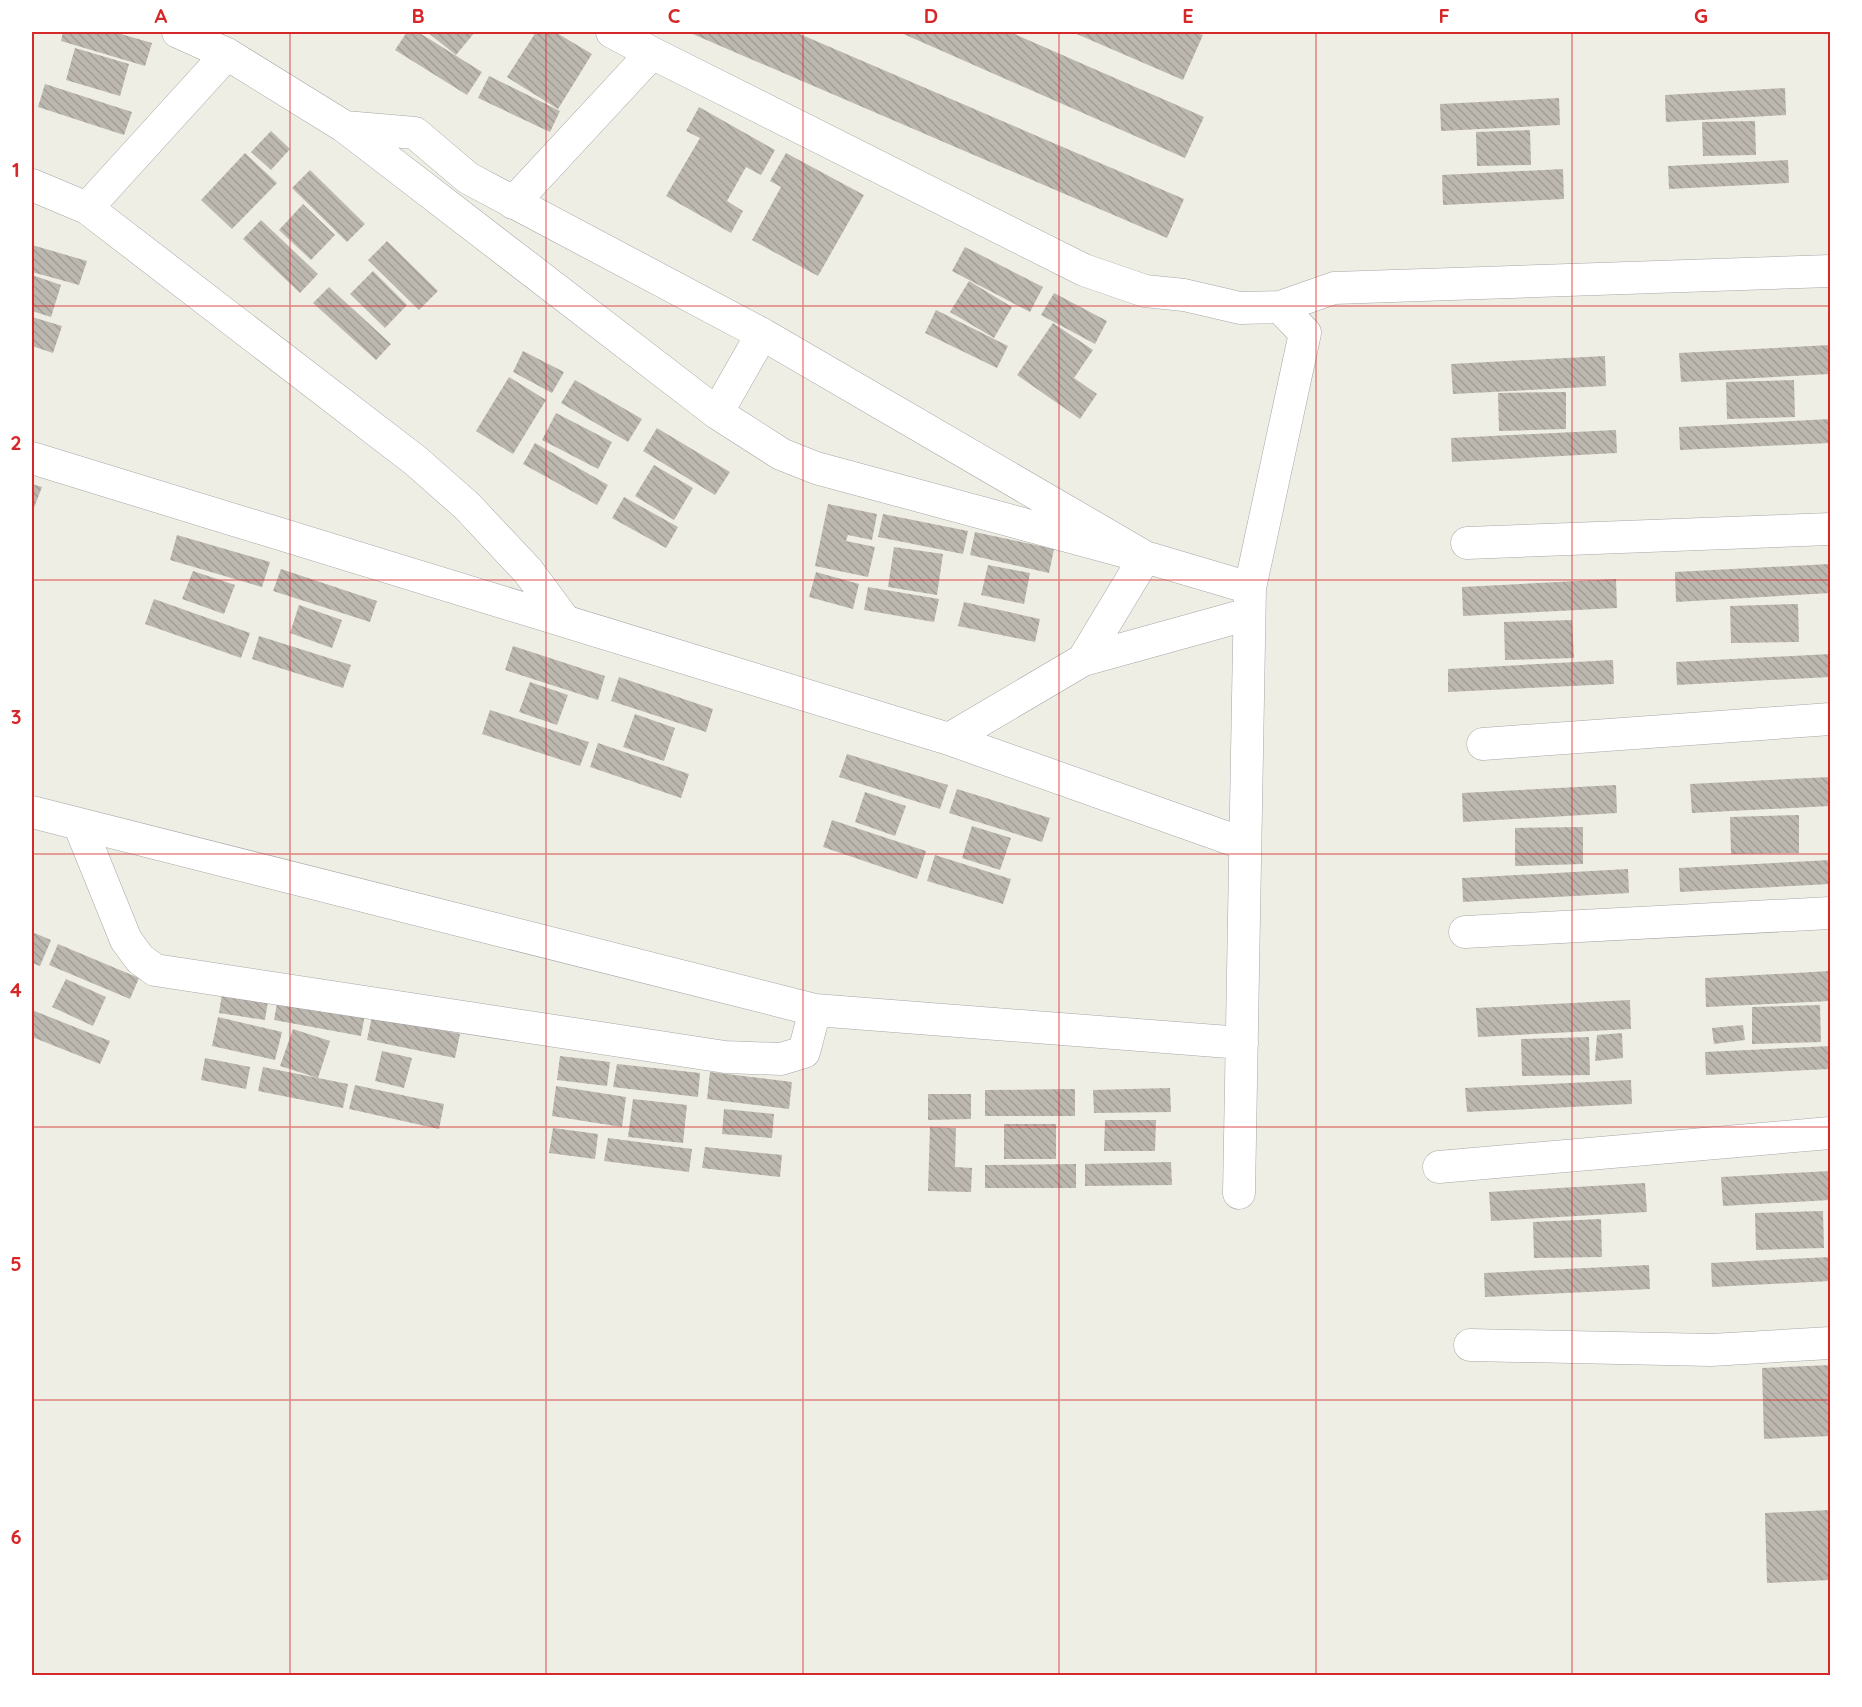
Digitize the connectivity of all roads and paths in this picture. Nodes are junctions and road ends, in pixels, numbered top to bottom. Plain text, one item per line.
1 (178, 32) edge
2 (612, 32) edge
3 (652, 53) junction
4 (226, 54) junction
5 (345, 127) junction
6 (32, 185) edge
7 (513, 203) junction
8 (87, 208) junction
9 (1830, 271) edge
10 (1334, 288) junction
11 (1280, 307) junction
12 (1305, 333) junction
13 (762, 334) junction
14 (717, 413) junction
15 (32, 458) edge
16 (1830, 529) edge
17 (1467, 543) dead end
18 (1145, 557) junction
19 (1250, 601) junction
20 (565, 621) junction
21 (1083, 660) junction
22 (1830, 718) edge
23 (949, 739) junction
24 (1484, 744) dead end
25 (32, 812) edge
26 (79, 824) junction
27 (1245, 844) junction
28 (1830, 913) edge
29 (1465, 932) dead end
30 (815, 1010) junction
31 (1242, 1043) junction
32 (1830, 1133) edge
33 (1439, 1167) dead end
34 (1239, 1193) dead end
35 (1830, 1343) edge
36 (1470, 1345) dead end

1 - 4 street
2 - 3 street
3 - 7 street
3 - 11 street
4 - 5 street
4 - 8 street
5 - 7 street
5 - 14 street
6 - 8 street
7 - 13 street
8 - 20 street
9 - 10 street
10 - 11 street
10 - 12 street
11 - 12 street
12 - 19 street
13 - 14 street
13 - 18 street
14 - 18 street
15 - 20 street
16 - 17 street
18 - 19 street
18 - 21 street
19 - 21 street
19 - 27 street
20 - 23 street
21 - 23 street
22 - 24 street
23 - 27 street
25 - 26 street
26 - 30 street
26 - 30 street
27 - 31 street
28 - 29 street
30 - 31 street
31 - 34 street
32 - 33 street
35 - 36 street

